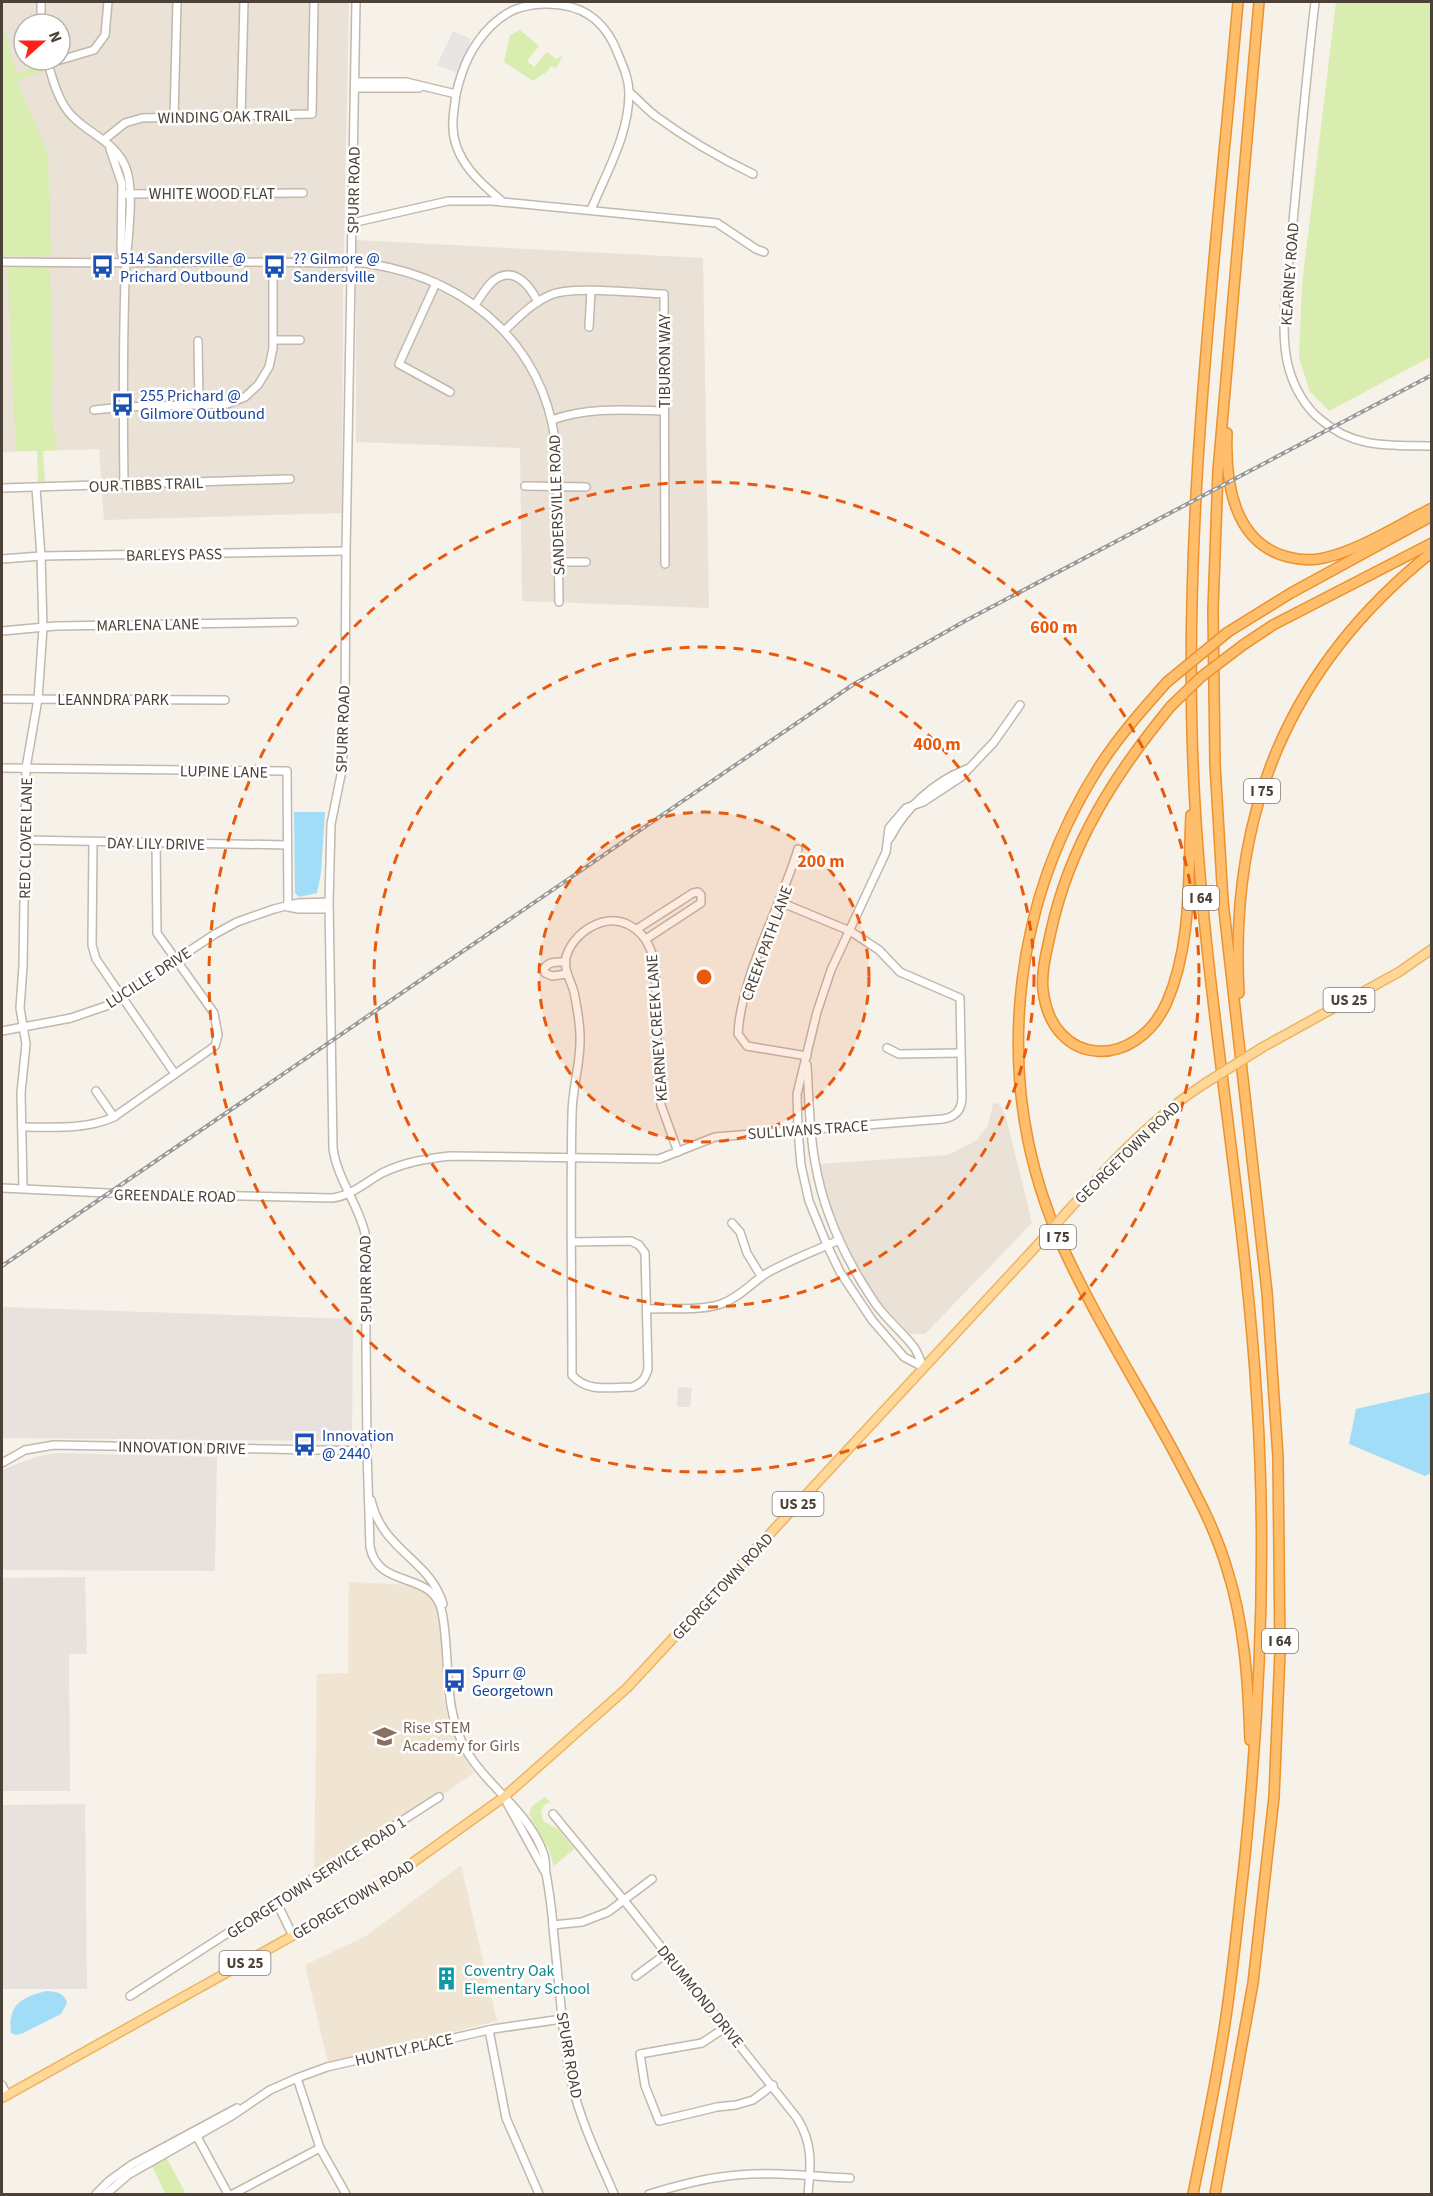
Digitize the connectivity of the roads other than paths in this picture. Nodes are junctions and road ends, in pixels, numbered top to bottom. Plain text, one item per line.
1 (108, 2) edge
2 (177, 2) edge
3 (244, 2) edge
4 (314, 2) edge
5 (356, 2) edge
6 (1238, 2) edge
7 (1259, 2) edge
8 (1315, 2) edge
9 (524, 3) edge
10 (582, 5) edge
11 (72, 56) edge
12 (51, 72) edge
13 (355, 85) junction
14 (629, 92) junction
15 (456, 94) junction
16 (241, 116) junction
17 (174, 117) junction
18 (105, 139) junction
19 (753, 174) dead end
20 (303, 193) dead end
21 (125, 194) junction
22 (503, 203) junction
23 (591, 210) junction
24 (352, 223) junction
25 (1239, 238) junction
26 (764, 252) dead end
27 (2, 262) edge
28 (273, 262) junction
29 (126, 263) junction
30 (351, 263) junction
31 (436, 283) junction
32 (591, 291) junction
33 (538, 302) junction
34 (475, 305) junction
35 (589, 327) dead end
36 (505, 330) junction
37 (274, 340) junction
38 (300, 340) dead end
39 (198, 341) dead end
40 (450, 392) dead end
41 (199, 406) junction
42 (123, 407) junction
43 (94, 410) dead end
44 (664, 411) junction
45 (552, 420) junction
46 (1431, 446) edge
47 (290, 479) dead end
48 (124, 484) junction
49 (525, 486) dead end
50 (558, 486) junction
51 (586, 487) dead end
52 (2, 488) edge
53 (36, 488) junction
54 (1431, 508) edge
55 (1431, 516) edge
56 (1431, 543) edge
57 (346, 551) junction
58 (1431, 552) edge
59 (41, 556) junction
60 (2, 559) edge
61 (559, 562) junction
62 (586, 562) dead end
63 (664, 564) dead end
64 (559, 602) dead end
65 (294, 622) dead end
66 (43, 628) junction
67 (2, 631) edge
68 (2, 699) edge
69 (38, 699) junction
70 (225, 700) dead end
71 (1020, 705) dead end
72 (1193, 764) junction
73 (2, 768) edge
74 (26, 768) junction
75 (25, 840) junction
76 (93, 842) junction
77 (156, 843) junction
78 (287, 845) junction
79 (798, 849) dead end
80 (780, 902) junction
81 (329, 905) junction
82 (288, 907) junction
83 (637, 928) junction
84 (849, 931) junction
85 (646, 939) junction
86 (1431, 949) edge
87 (176, 959) junction
88 (566, 962) junction
89 (567, 974) junction
90 (121, 996) junction
91 (23, 1027) junction
92 (2, 1030) edge
93 (887, 1048) dead end
94 (960, 1053) junction
95 (807, 1056) junction
96 (175, 1074) junction
97 (1244, 1085) junction
98 (96, 1091) dead end
99 (114, 1117) junction
100 (22, 1127) junction
101 (810, 1129) junction
102 (798, 1130) junction
103 (678, 1152) junction
104 (572, 1159) junction
105 (2, 1188) edge
106 (23, 1188) junction
107 (348, 1194) junction
108 (732, 1223) dead end
109 (839, 1240) junction
110 (572, 1242) junction
111 (827, 1245) junction
112 (761, 1276) junction
113 (874, 1303) junction
114 (647, 1308) junction
115 (865, 1310) junction
116 (923, 1367) junction
117 (367, 1451) junction
118 (2, 1463) edge
119 (367, 1485) junction
120 (445, 1634) junction
121 (1251, 1793) junction
122 (440, 1797) dead end
123 (504, 1797) junction
124 (553, 1814) dead end
125 (652, 1879) dead end
126 (625, 1900) junction
127 (277, 1903) junction
128 (553, 1925) junction
129 (293, 1936) junction
130 (667, 1953) junction
131 (636, 1976) dead end
132 (130, 1996) dead end
133 (562, 2019) junction
134 (726, 2027) junction
135 (489, 2030) junction
136 (297, 2078) junction
137 (2, 2085) edge
138 (773, 2085) junction
139 (4, 2097) edge
140 (195, 2133) junction
141 (320, 2148) junction
142 (810, 2176) junction
143 (850, 2178) dead end
144 (96, 2194) edge
145 (106, 2194) edge
146 (228, 2194) edge
147 (233, 2194) edge
148 (345, 2194) edge
149 (539, 2194) edge
150 (614, 2194) edge
151 (649, 2194) edge
152 (808, 2194) edge
153 (1193, 2194) edge
154 (1215, 2194) edge

1 - 11 street
2 - 17 street
3 - 16 street
4 - 16 street, WINDING OAK TRAIL
5 - 13 street, SPURR ROAD
6 - 72 highway, I 64
7 - 25 highway, I 64
8 - 46 street, KEARNEY ROAD
9 - 10 street
9 - 15 street
10 - 14 street
12 - 18 street
13 - 15 street
13 - 24 street, SPURR ROAD
14 - 19 street
14 - 23 street
15 - 22 street
16 - 17 street, WINDING OAK TRAIL
17 - 18 street, WINDING OAK TRAIL
18 - 21 street
20 - 21 street, WHITE WOOD FLAT
21 - 29 street
22 - 23 street
22 - 24 street
23 - 26 street
24 - 30 street, SPURR ROAD
25 - 54 highway
25 - 97 highway, I 64
27 - 29 street, SANDERSVILLE ROAD
28 - 29 street, SANDERSVILLE ROAD
28 - 30 street, SANDERSVILLE ROAD
28 - 37 street
29 - 42 street
30 - 31 street, SANDERSVILLE ROAD
30 - 57 street, SPURR ROAD
31 - 34 street, SANDERSVILLE ROAD
31 - 40 street
32 - 33 street, TIBURON WAY
32 - 35 street
32 - 44 street, TIBURON WAY
33 - 34 street
33 - 36 street, TIBURON WAY
34 - 36 street, SANDERSVILLE ROAD
36 - 45 street, SANDERSVILLE ROAD
37 - 38 street
37 - 41 street
39 - 41 street
41 - 42 street
42 - 43 street
42 - 48 street
44 - 45 street
44 - 63 street, TIBURON WAY
45 - 50 street, SANDERSVILLE ROAD
47 - 48 street, OUR TIBBS TRAIL
48 - 53 street, OUR TIBBS TRAIL
49 - 50 street
50 - 51 street
50 - 61 street, SANDERSVILLE ROAD
52 - 53 street, OUR TIBBS TRAIL
53 - 59 street, RED CLOVER LANE
55 - 121 highway, I 75, bridge
56 - 72 highway, bridge
57 - 59 street, BARLEYS PASS
57 - 81 street, SPURR ROAD
58 - 97 highway, I 75
59 - 60 street, BARLEYS PASS
59 - 66 street, RED CLOVER LANE
61 - 62 street
61 - 64 street, SANDERSVILLE ROAD
65 - 66 street, MARLENA LANE
66 - 67 street, MARLENA LANE
66 - 69 street, RED CLOVER LANE
68 - 69 street, LEANNDRA PARK
69 - 70 street, LEANNDRA PARK
69 - 74 street, RED CLOVER LANE
71 - 84 street
72 - 121 highway, I 64
73 - 74 street
74 - 75 street, RED CLOVER LANE
74 - 78 street, LUPINE LANE
75 - 76 street, DAY LILY DRIVE
75 - 91 street, RED CLOVER LANE
76 - 77 street, DAY LILY DRIVE
76 - 90 street
77 - 78 street, DAY LILY DRIVE
77 - 87 street
78 - 82 street, LUPINE LANE
79 - 80 street, CREEK PATH LANE
80 - 84 street, SULLIVANS TRACE
80 - 95 street, CREEK PATH LANE
81 - 82 street, LUCILLE DRIVE
81 - 107 street, SPURR ROAD
82 - 87 street, LUCILLE DRIVE
83 - 85 street, KEARNEY CREEK LANE
83 - 85 street
83 - 88 street
84 - 94 street, SULLIVANS TRACE
84 - 95 street
85 - 103 street, KEARNEY CREEK LANE
86 - 116 main road, GEORGETOWN ROAD / US 25, bridge
87 - 90 street, LUCILLE DRIVE
87 - 96 street
88 - 89 street
88 - 89 street
89 - 104 street
90 - 91 street, LUCILLE DRIVE
90 - 96 street
91 - 92 street, LUCILLE DRIVE
91 - 100 street, RED CLOVER LANE
93 - 94 street
94 - 101 street, SULLIVANS TRACE
95 - 101 street
95 - 102 street
96 - 99 street
97 - 154 highway, I 64
98 - 99 street
99 - 100 street
100 - 106 street, RED CLOVER LANE
101 - 102 street, SULLIVANS TRACE
101 - 109 street
102 - 103 street, SULLIVANS TRACE
102 - 111 street
103 - 104 street, SULLIVANS TRACE
104 - 107 street, SULLIVANS TRACE
104 - 110 street
105 - 106 street, GREENDALE ROAD
106 - 107 street, GREENDALE ROAD
107 - 117 street, SPURR ROAD
108 - 112 street
109 - 111 street
109 - 113 street
110 - 114 street
110 - 114 street
111 - 112 street
111 - 115 street
112 - 114 street
113 - 115 street
113 - 116 street
115 - 116 street
116 - 123 main road, GEORGETOWN ROAD / US 25
117 - 118 street, INNOVATION DRIVE
117 - 119 street, SPURR ROAD
119 - 120 street, SPURR ROAD
119 - 120 street, SPURR ROAD
120 - 123 street, SPURR ROAD
121 - 153 highway, I 64
122 - 127 street, GEORGETOWN SERVICE ROAD 1
123 - 128 street, SPURR ROAD
123 - 129 main road, GEORGETOWN ROAD / US 25
124 - 126 street, DRUMMOND DRIVE
125 - 126 street
126 - 128 street
126 - 130 street, DRUMMOND DRIVE
127 - 129 street
127 - 132 street, GEORGETOWN SERVICE ROAD 1
128 - 133 street, SPURR ROAD
129 - 139 main road, GEORGETOWN ROAD / US 25
130 - 131 street
130 - 134 street, DRUMMOND DRIVE
133 - 135 street, HUNTLY PLACE
133 - 150 street, SPURR ROAD
134 - 138 street, DRUMMOND DRIVE
134 - 138 street
135 - 136 street, HUNTLY PLACE
135 - 149 street
136 - 140 street, HUNTLY PLACE
136 - 141 street
137 - 139 street
138 - 142 street, DRUMMOND DRIVE
140 - 144 street, HUNTLY PLACE
140 - 145 street, HUNTLY PLACE
140 - 146 street
141 - 147 street
141 - 148 street
142 - 143 street
142 - 151 street
142 - 152 street, DRUMMOND DRIVE

